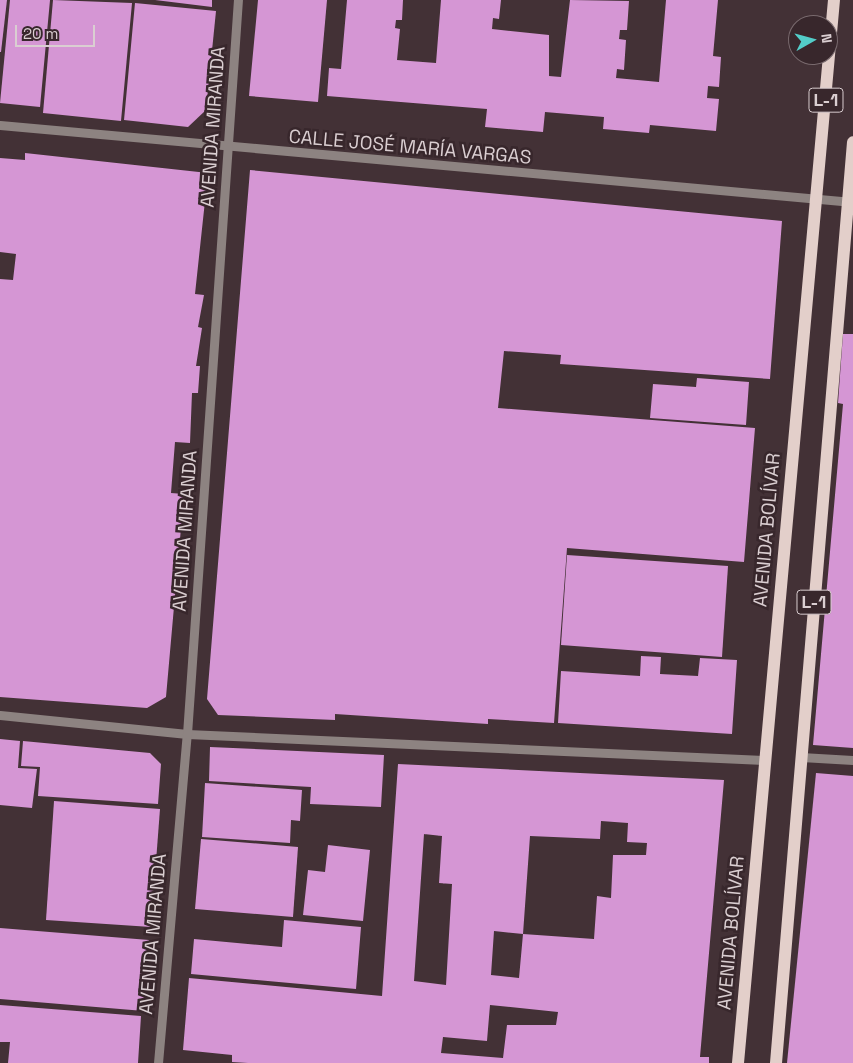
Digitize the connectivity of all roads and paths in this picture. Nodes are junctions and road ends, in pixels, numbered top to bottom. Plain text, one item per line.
1 (238, 0) edge
2 (834, 0) edge
3 (0, 126) edge
4 (853, 142) edge
5 (228, 148) junction
6 (817, 200) junction
7 (850, 202) edge
8 (0, 716) edge
9 (187, 734) junction
10 (801, 757) junction
11 (765, 760) junction
12 (853, 760) edge
13 (158, 1063) edge
14 (738, 1063) edge
15 (776, 1063) edge

1 - 5 street, AVENIDA MIRANDA
2 - 6 main road, AVENIDA BOLÍVAR / L-1
3 - 5 street, CALLE JOSÉ MARÍA VARGAS
4 - 7 main road, L-1
5 - 6 street, CALLE JOSÉ MARÍA VARGAS
5 - 9 street, AVENIDA MIRANDA
6 - 7 street, CALLE JOSÉ MARÍA VARGAS
6 - 11 main road, AVENIDA BOLÍVAR / L-1
7 - 10 main road, L-1
8 - 9 street
9 - 11 street
9 - 13 street, AVENIDA MIRANDA
10 - 12 street
10 - 15 main road, L-1
11 - 14 main road, AVENIDA BOLÍVAR / L-1

